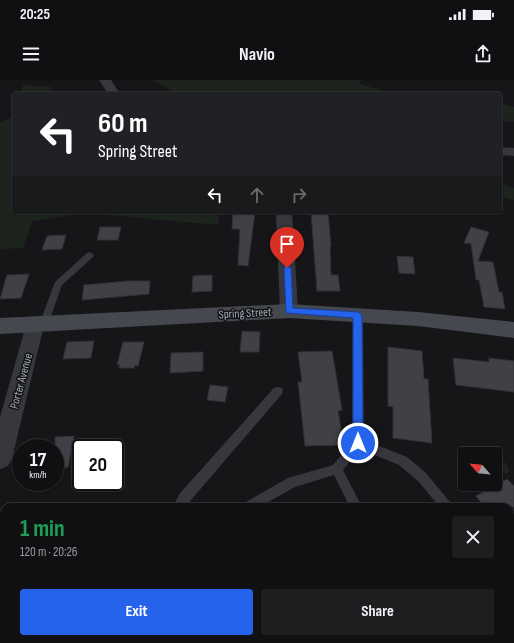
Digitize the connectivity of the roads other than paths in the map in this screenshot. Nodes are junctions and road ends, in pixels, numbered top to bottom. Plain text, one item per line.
1 (105, 80) edge
2 (113, 92) edge
3 (502, 151) edge
4 (514, 152) edge
5 (284, 214) edge
6 (90, 255) dead end
7 (289, 310) junction
8 (358, 315) junction
9 (39, 325) junction
10 (0, 326) edge
11 (514, 330) edge
12 (278, 391) dead end
13 (358, 443) junction
14 (1, 448) edge
15 (338, 469) junction
16 (181, 503) edge
17 (255, 503) edge
18 (354, 503) edge
19 (445, 503) edge

1 - 2 street
3 - 4 street
5 - 7 street
6 - 9 lane
7 - 8 main road, Spring Street
7 - 9 main road, Spring Street
8 - 11 main road, Spring Street
8 - 13 lane
9 - 10 main road, Spring Street
9 - 14 street, Porter Avenue
12 - 16 lane
13 - 15 lane
13 - 19 lane
15 - 17 lane
15 - 18 lane

